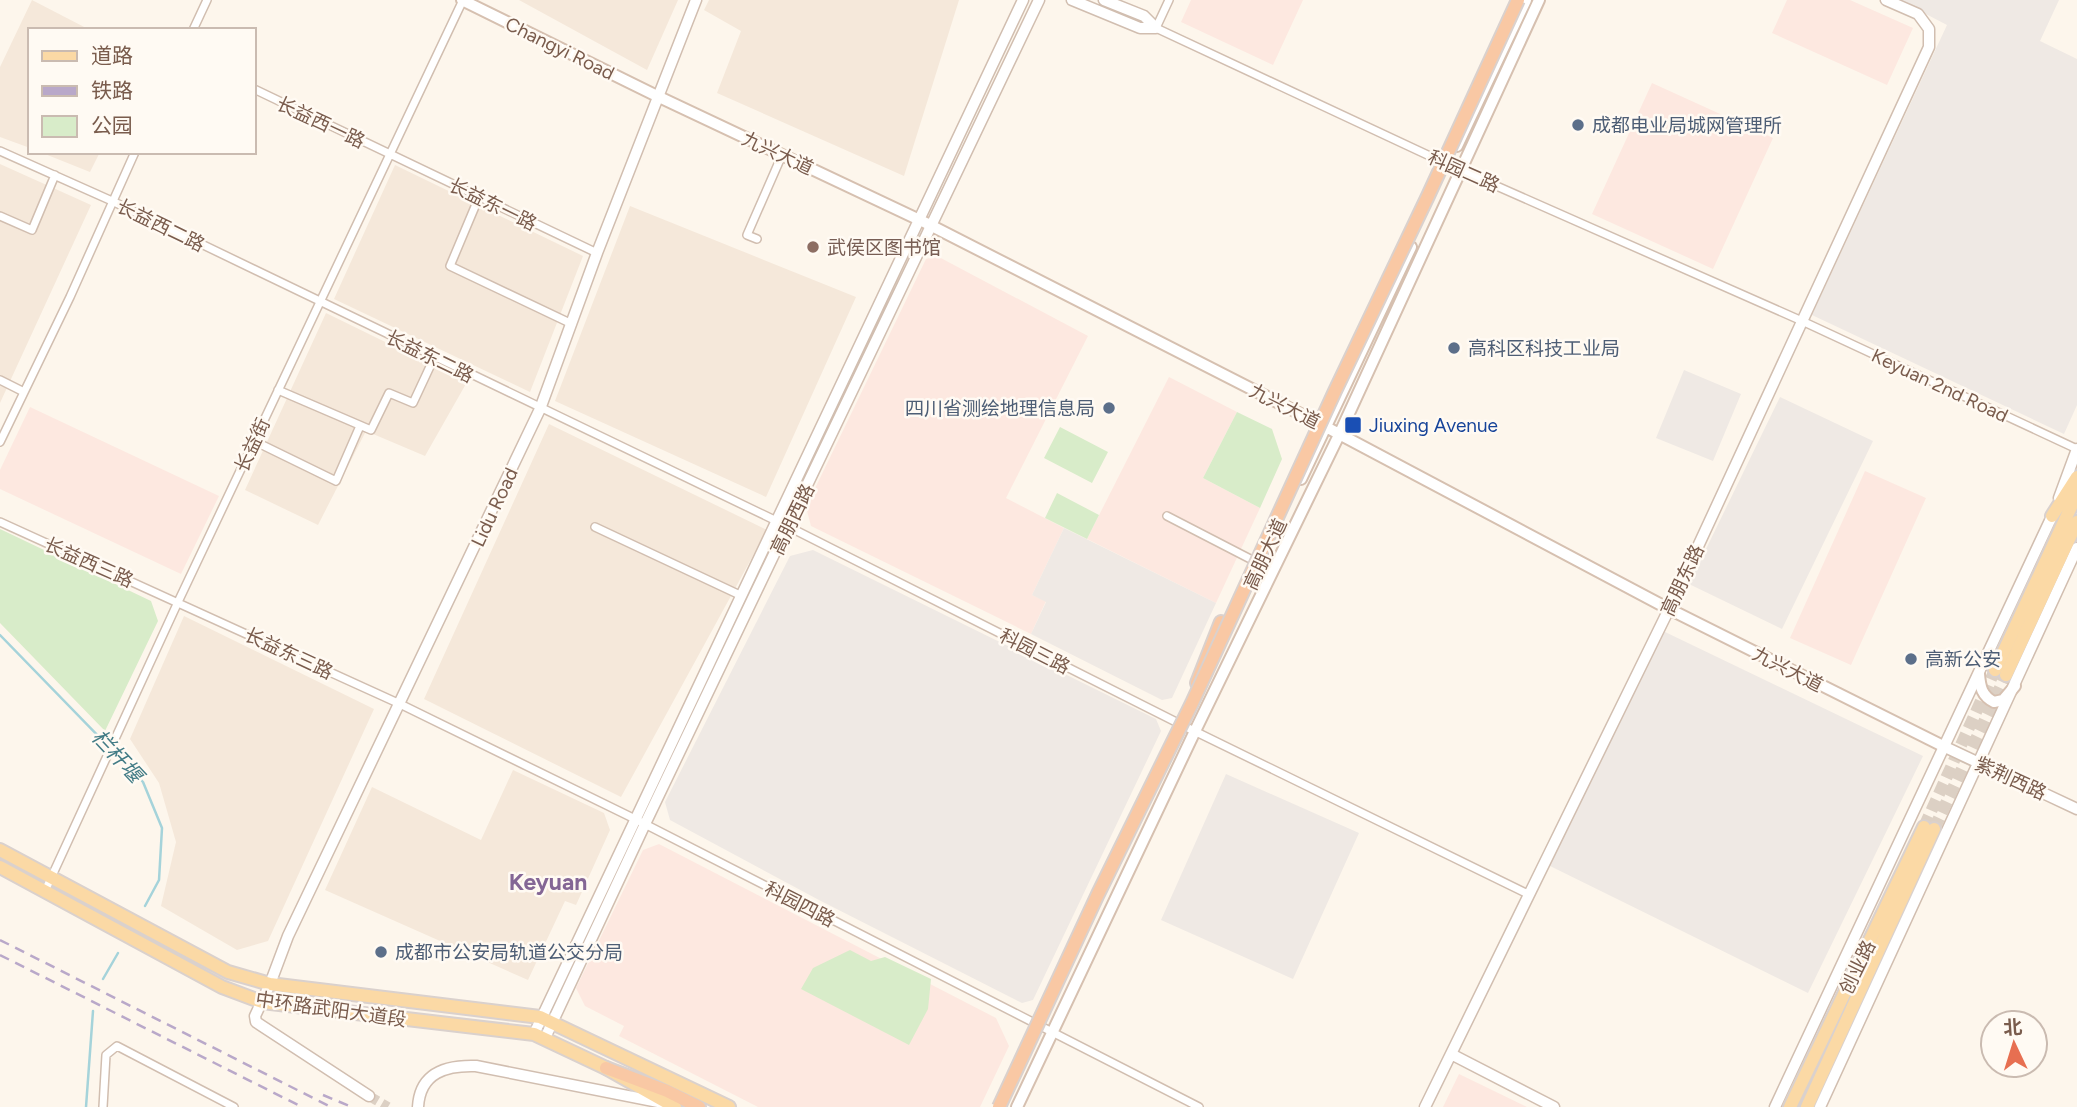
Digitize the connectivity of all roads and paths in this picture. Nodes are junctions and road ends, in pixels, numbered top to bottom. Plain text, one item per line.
1 (207, 0) edge
2 (463, 0) edge
3 (696, 0) edge
4 (1023, 0) edge
5 (1039, 0) edge
6 (1072, 0) edge
7 (1104, 0) edge
8 (1169, 0) edge
9 (1518, 0) edge
10 (1526, 0) edge
11 (1539, 0) edge
12 (1886, 0) edge
13 (194, 28) edge
14 (1156, 28) junction
15 (256, 90) edge
16 (657, 96) junction
17 (0, 151) edge
18 (134, 154) edge
19 (389, 154) junction
20 (782, 155) junction
21 (1449, 165) junction
22 (1461, 170) junction
23 (55, 175) junction
24 (479, 197) junction
25 (112, 201) junction
26 (760, 206) junction
27 (769, 210) dead end
28 (0, 216) edge
29 (918, 220) junction
30 (932, 226) junction
31 (757, 240) dead end
32 (597, 253) junction
33 (319, 302) junction
34 (1802, 321) junction
35 (572, 324) junction
36 (434, 358) junction
37 (0, 380) edge
38 (278, 390) junction
39 (1335, 391) junction
40 (24, 392) junction
41 (540, 409) junction
42 (360, 426) junction
43 (1326, 427) junction
44 (1339, 435) junction
45 (254, 441) junction
46 (0, 442) edge
47 (2077, 449) edge
48 (2077, 477) edge
49 (2077, 494) edge
50 (1167, 516) dead end
51 (2052, 516) junction
52 (778, 521) junction
53 (0, 522) edge
54 (2077, 522) edge
55 (595, 527) dead end
56 (789, 527) junction
57 (2077, 548) edge
58 (1260, 564) junction
59 (742, 596) junction
60 (178, 603) junction
61 (1669, 609) junction
62 (1979, 674) junction
63 (2015, 686) junction
64 (400, 704) junction
65 (1190, 729) junction
66 (1945, 747) junction
67 (1978, 762) junction
68 (2077, 809) edge
69 (640, 822) junction
70 (0, 850) edge
71 (0, 867) edge
72 (52, 876) junction
73 (45, 891) junction
74 (1528, 894) junction
75 (270, 984) junction
76 (262, 1002) junction
77 (546, 1020) junction
78 (1040, 1027) junction
79 (1051, 1033) junction
80 (540, 1036) junction
81 (1451, 1054) junction
82 (606, 1068) joint
83 (369, 1097) tunnel mouth
84 (671, 1101) edge
85 (103, 1107) edge
86 (234, 1107) edge
87 (418, 1107) edge
88 (699, 1107) edge
89 (729, 1107) edge
90 (1001, 1107) edge
91 (1017, 1107) edge
92 (1199, 1107) edge
93 (1425, 1107) edge
94 (1554, 1107) edge
95 (1775, 1107) edge
96 (1790, 1107) edge
97 (1807, 1107) edge
98 (1820, 1107) edge

1 - 13 street
2 - 16 main road, Changyi Road
2 - 19 street, 长益街
3 - 16 street, Lidu Road
4 - 29 street, 高朋西路
5 - 30 street, 高朋西路
6 - 14 street
7 - 14 street
8 - 14 street
9 - 39 highway, bridge
10 - 21 main road, 高朋大道
11 - 22 main road, 高朋大道
12 - 34 street, 高朋东路
14 - 21 street, 科园二路
15 - 19 street, 长益西一路
16 - 20 main road, 九兴大道
16 - 32 street, Lidu Road
17 - 23 street, 长益西二路
18 - 25 street
19 - 24 street, 长益东一路
19 - 33 street, 长益街
20 - 26 street
20 - 29 main road, 九兴大道
21 - 22 street, 科园二路
21 - 43 main road, 高朋大道
22 - 34 street, 科园二路
22 - 44 main road, 高朋大道
23 - 25 street, 长益西二路
23 - 28 street
24 - 32 street, 长益东一路
24 - 35 street
25 - 33 street, 长益西二路
25 - 40 street
26 - 27 street
26 - 31 street
29 - 30 main road, 九兴大道
29 - 52 street, 高朋西路
30 - 43 main road, 九兴大道
30 - 56 street, 高朋西路
32 - 35 street, Lidu Road
33 - 36 street, 长益东二路
33 - 38 street, 长益街
34 - 47 street, Keyuan 2nd Road
34 - 61 street, 高朋东路
35 - 41 street, Lidu Road
36 - 41 street, 长益东二路
36 - 42 street
37 - 40 street
38 - 42 street
38 - 45 street, 长益街
39 - 65 highway, bridge
39 - 90 highway, bridge
40 - 46 street
41 - 52 street, 科园三路
41 - 64 street, Lidu Road
42 - 45 street
43 - 44 main road, 九兴大道
43 - 58 main road, 高朋大道
44 - 61 main road, 九兴大道
44 - 65 main road, 高朋大道
45 - 60 street, 长益街
47 - 51 street
48 - 51 main road
49 - 54 main road
50 - 58 street
51 - 62 street
52 - 56 street, 科园三路
52 - 59 street, 高朋西路
53 - 60 street, 长益西三路
55 - 59 street
56 - 65 street, 科园三路
56 - 69 street, 高朋西路
57 - 63 street
58 - 65 main road, 高朋大道
59 - 69 street, 高朋西路
60 - 64 street, 长益东三路
60 - 72 street, 长益街
61 - 66 main road, 九兴大道
61 - 74 street, 高朋东路
62 - 63 main road
62 - 66 street
63 - 67 street
64 - 69 street, 科园四路
64 - 75 street, Lidu Road
65 - 74 street, 科园三路
65 - 78 main road, 高朋大道
65 - 79 main road, 高朋大道
66 - 67 street, 紫荆西路
66 - 95 street
67 - 68 street, 紫荆西路
67 - 98 street
69 - 77 street, 高朋西路
69 - 78 street, 科园四路
70 - 72 main road, 中环路武阳大道段
71 - 73 main road, 中环路武阳大道段
72 - 73 street, 长益街
72 - 75 main road, 中环路武阳大道段
73 - 76 main road, 中环路武阳大道段
74 - 81 street, 高朋东路
75 - 76 street, Lidu Road
75 - 77 main road, 中环路武阳大道段
76 - 80 main road, 中环路武阳大道段
76 - 83 street
77 - 80 street, 高朋西路
77 - 89 main road, 中环路武阳大道段
78 - 79 street, 科园四路
78 - 90 main road, 高朋大道
79 - 91 main road, 高朋大道
79 - 92 street, 科园四路
80 - 82 main road, 中环路武阳大道段
81 - 93 street, 高朋东路
81 - 94 street
82 - 84 highway
84 - 87 street
84 - 88 highway
85 - 86 street
96 - 97 main road, 创业路

